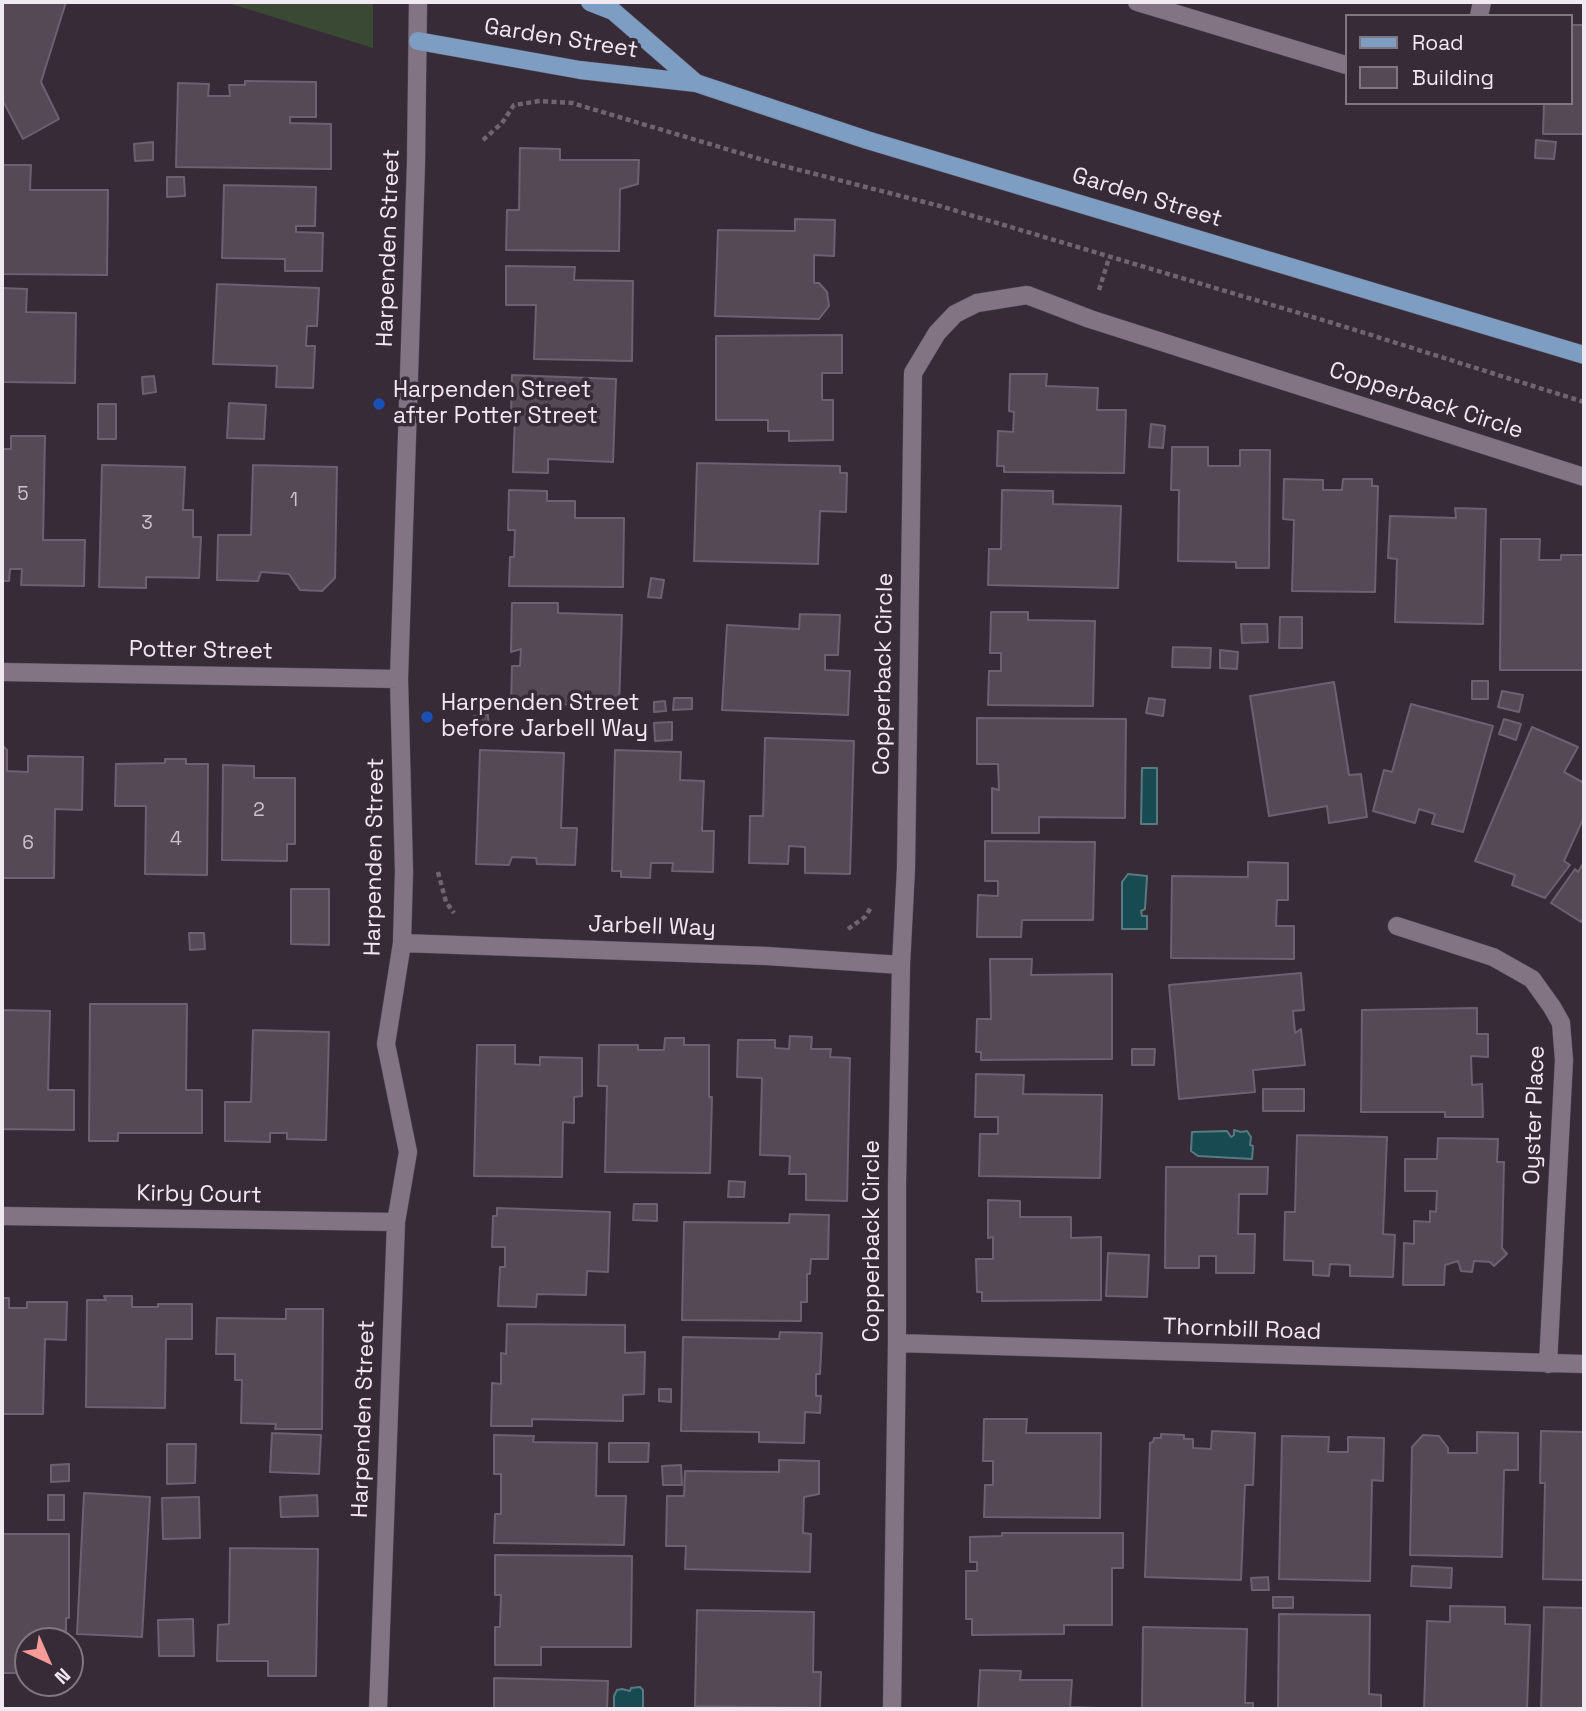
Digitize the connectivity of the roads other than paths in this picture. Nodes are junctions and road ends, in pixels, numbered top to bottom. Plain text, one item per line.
1 (418, 2) edge
2 (590, 2) edge
3 (1137, 2) edge
4 (418, 41) junction
5 (1344, 64) edge
6 (696, 83) junction
7 (1584, 355) edge
8 (1584, 477) edge
9 (2, 672) edge
10 (400, 679) junction
11 (1397, 926) dead end
12 (402, 943) junction
13 (901, 965) junction
14 (2, 1216) edge
15 (396, 1222) junction
16 (897, 1343) junction
17 (1548, 1364) junction
18 (1584, 1364) edge
19 (378, 1709) edge
20 (892, 1709) edge

1 - 4 street, Harpenden Street
2 - 6 main road, Garden Street
3 - 5 street
4 - 6 main road, Garden Street
4 - 10 street, Harpenden Street
6 - 7 main road, Garden Street
8 - 13 street, Copperback Circle
9 - 10 street, Potter Street
10 - 12 street, Harpenden Street
11 - 17 street, Oyster Place
12 - 13 street, Jarbell Way
12 - 15 street, Harpenden Street
13 - 16 street, Copperback Circle
14 - 15 street, Kirby Court
15 - 19 street, Harpenden Street
16 - 17 street, Thornbill Road
16 - 20 street, Copperback Circle
17 - 18 street, Thornbill Road

